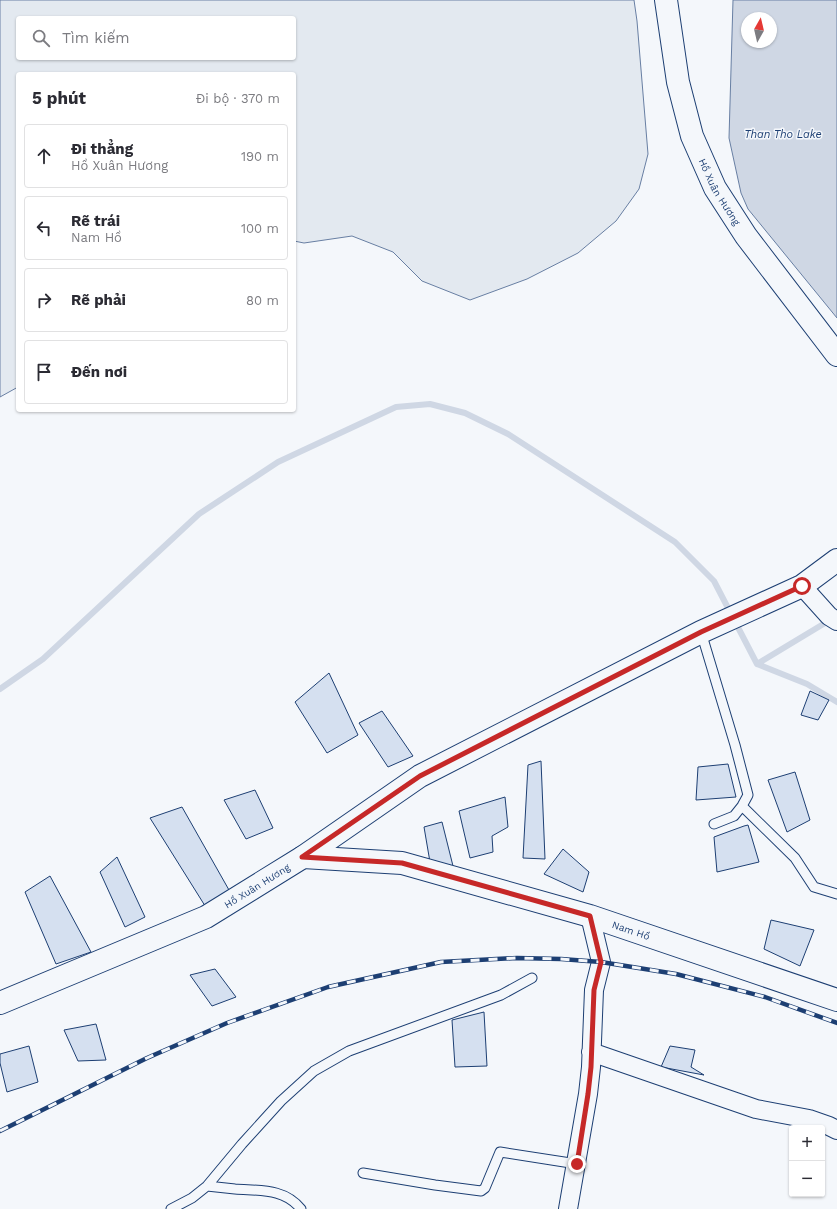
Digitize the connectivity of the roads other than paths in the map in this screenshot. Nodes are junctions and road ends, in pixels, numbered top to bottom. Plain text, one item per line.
1 (666, 0) edge
2 (837, 355) edge
3 (837, 560) edge
4 (802, 586) junction
5 (833, 618) edge
6 (708, 629) junction
7 (742, 806) junction
8 (714, 824) dead end
9 (302, 857) junction
10 (837, 894) edge
11 (590, 916) junction
12 (532, 978) dead end
13 (837, 1000) edge
14 (0, 1003) edge
15 (591, 1052) junction
16 (837, 1130) edge
17 (577, 1164) junction
18 (363, 1173) dead end
19 (207, 1186) junction
20 (171, 1209) edge
21 (301, 1209) edge
22 (568, 1209) edge

1 - 2 main road, Hồ Xuân Hương
3 - 4 main road, Hồ Xuân Hương
4 - 5 street
4 - 6 main road, Hồ Xuân Hương
6 - 7 lane
6 - 9 main road, Hồ Xuân Hương
7 - 8 lane
7 - 10 lane
9 - 11 main road, Nam Hồ
9 - 14 main road, Hồ Xuân Hương
11 - 13 main road, Nam Hồ
11 - 15 street
12 - 19 lane
15 - 16 street
15 - 17 street
17 - 18 lane
17 - 22 street
19 - 20 lane
19 - 21 lane

